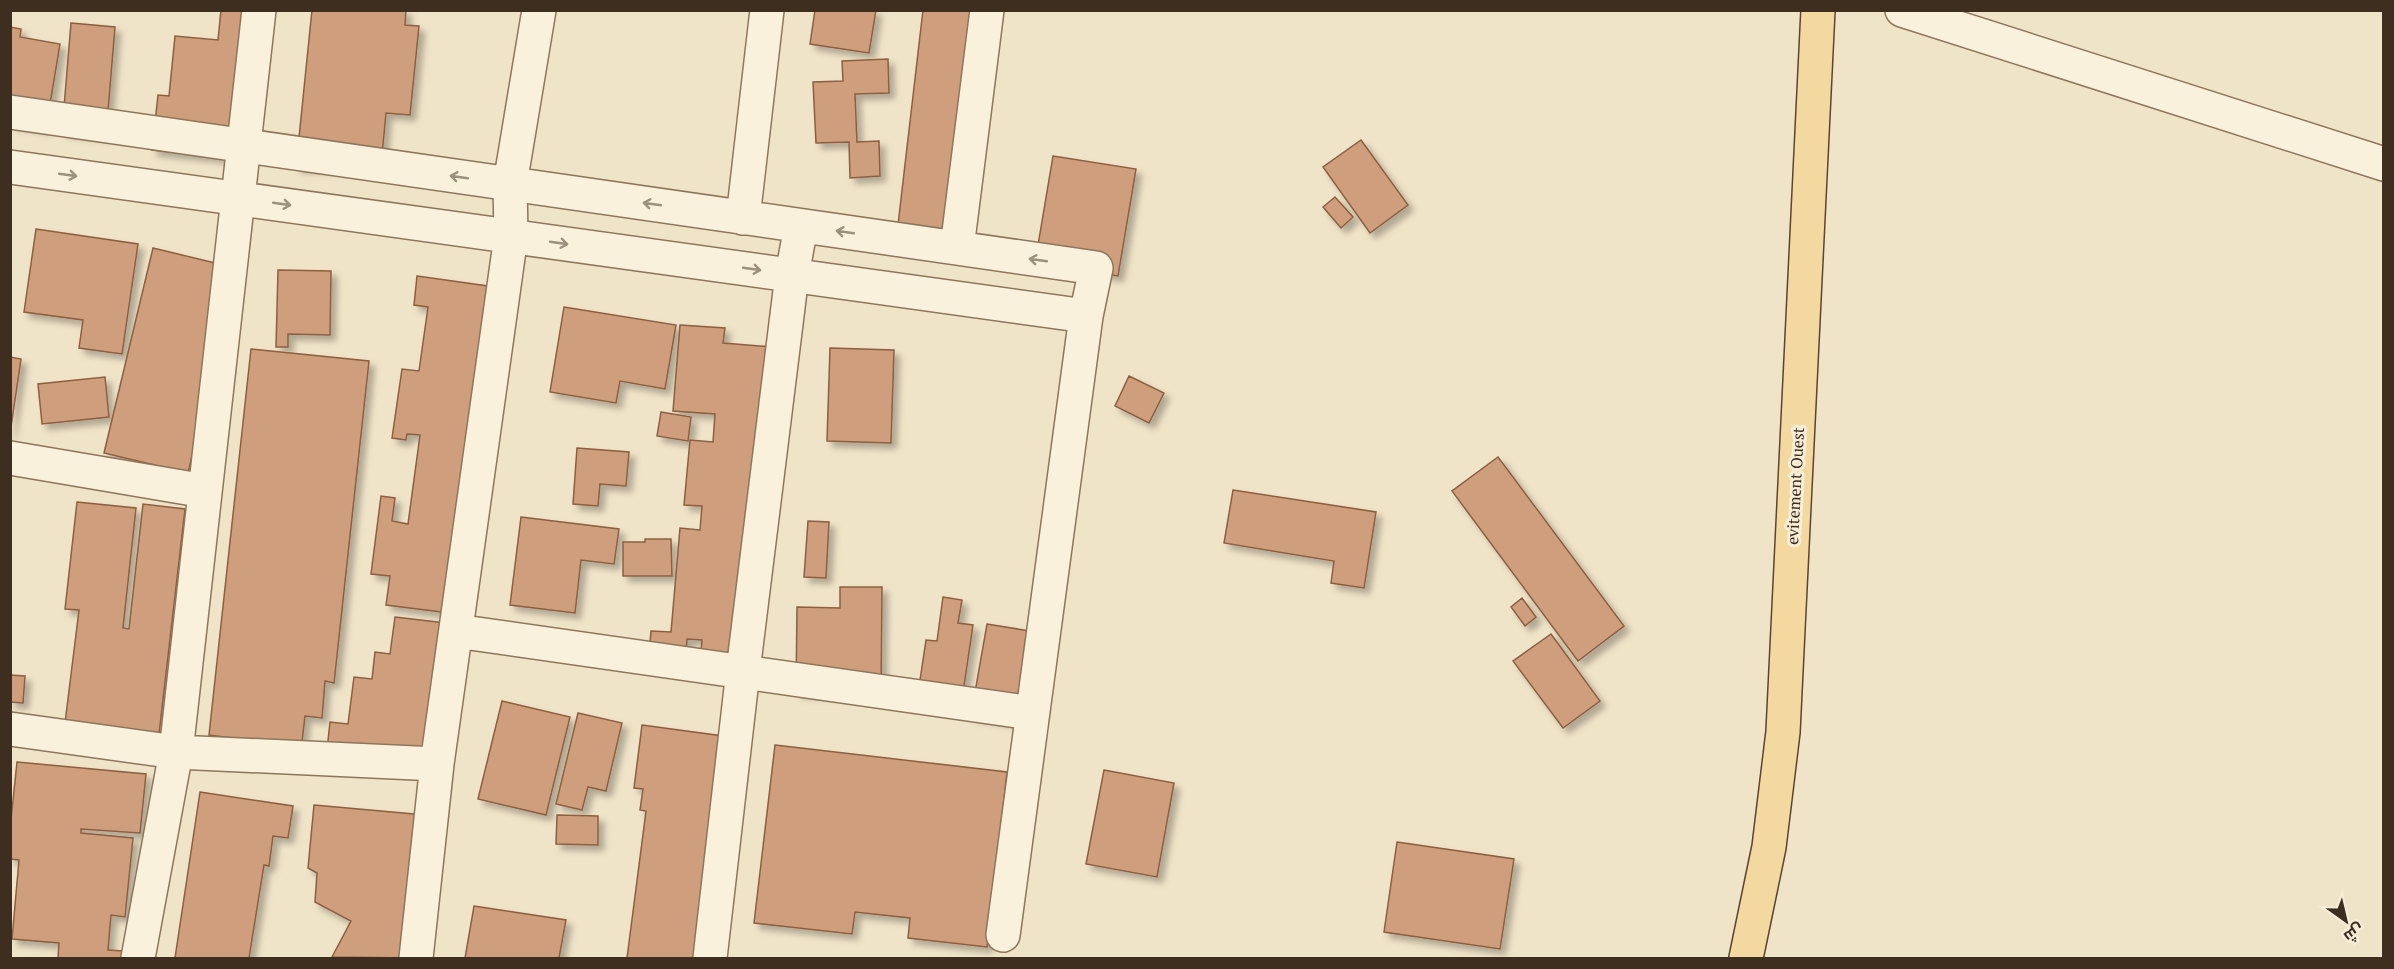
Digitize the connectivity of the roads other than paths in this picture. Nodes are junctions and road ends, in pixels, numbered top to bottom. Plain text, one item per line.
1 (260, 10) edge
2 (538, 10) edge
3 (766, 10) edge
4 (987, 10) edge
5 (1818, 10) edge
6 (1902, 10) edge
7 (10, 112) edge
8 (243, 146) junction
9 (2384, 164) edge
10 (10, 166) edge
11 (510, 184) junction
12 (238, 198) junction
13 (743, 218) junction
14 (801, 226) junction
15 (512, 236) junction
16 (957, 248) junction
17 (792, 275) junction
18 (1086, 316) junction
19 (10, 458) edge
20 (205, 491) junction
21 (456, 632) junction
22 (743, 671) junction
23 (1032, 713) junction
24 (10, 729) edge
25 (176, 752) junction
26 (437, 764) junction
27 (1003, 935) dead end
28 (138, 958) edge
29 (416, 958) edge
30 (710, 958) edge
31 (1746, 958) edge

1 - 8 street
2 - 11 street
3 - 13 street
4 - 16 street
5 - 31 main road, evitement Ouest
6 - 9 street
7 - 8 street
11 -> 8 street
8 - 12 street
10 -> 12 street
13 -> 11 street
11 - 15 street
12 -> 15 street
12 - 20 street
13 - 14 street
16 -> 14 street
14 - 17 street
15 -> 17 street
15 - 21 street
18 -> 16 street
17 - 18 street
17 - 22 street
18 - 23 street
19 - 20 street
20 - 25 street
21 - 22 street
21 - 26 street
22 - 23 street
22 - 30 street
23 - 27 street
24 - 25 street
25 - 26 street
25 - 28 street
26 - 29 street

